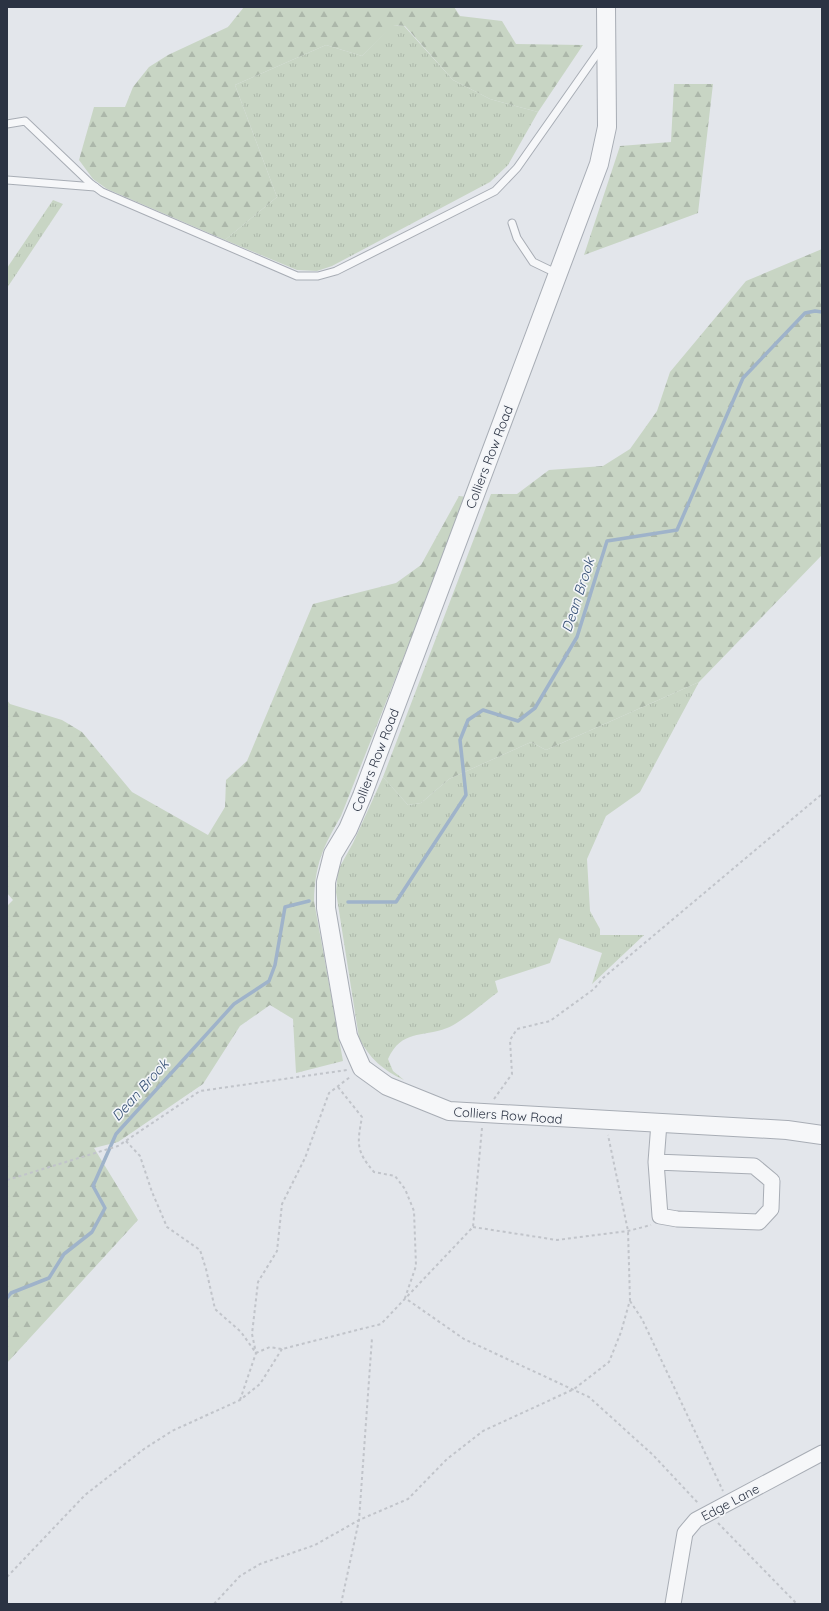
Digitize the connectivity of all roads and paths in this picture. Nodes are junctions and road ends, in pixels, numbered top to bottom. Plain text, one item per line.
1 (606, 7) edge
2 (606, 42) junction
3 (7, 124) edge
4 (7, 180) edge
5 (95, 187) junction
6 (512, 223) dead end
7 (558, 274) junction
8 (822, 794) edge
9 (362, 1068) junction
10 (338, 1087) junction
11 (484, 1114) junction
12 (605, 1120) junction
13 (659, 1123) junction
14 (822, 1135) edge
15 (126, 1141) junction
16 (656, 1162) junction
17 (7, 1180) edge
18 (654, 1224) dead end
19 (473, 1227) junction
20 (628, 1231) junction
21 (405, 1298) junction
22 (630, 1300) junction
23 (372, 1338) dead end
24 (282, 1349) junction
25 (256, 1353) junction
26 (574, 1389) junction
27 (240, 1400) junction
28 (822, 1453) edge
29 (729, 1503) junction
30 (708, 1514) junction
31 (359, 1520) junction
32 (7, 1577) edge
33 (214, 1604) edge
34 (341, 1604) edge
35 (673, 1604) edge
36 (797, 1604) edge

1 - 2 street, Colliers Row Road
2 - 5 lane
2 - 7 street, Colliers Row Road
3 - 5 lane
4 - 5 lane
6 - 7 lane
7 - 9 street, Colliers Row Road
8 - 11 path
9 - 10 path
9 - 11 street, Colliers Row Road
9 - 15 path
10 - 21 path
10 - 25 path
11 - 12 street, Colliers Row Road
11 - 19 path
12 - 13 street, Colliers Row Road
12 - 20 path
13 - 14 street, Colliers Row Road
13 - 16 street
15 - 17 path
15 - 25 path
16 - 16 street
18 - 20 path
19 - 20 path
19 - 21 path
20 - 22 path
21 - 24 path
21 - 26 path
22 - 26 path
22 - 29 path
23 - 31 path
24 - 25 path
24 - 27 path
25 - 27 path
26 - 30 path
26 - 31 path
27 - 32 path
28 - 29 street, Edge Lane
29 - 30 street, Edge Lane
30 - 35 street, Edge Lane
30 - 36 path
31 - 33 path
31 - 34 path

